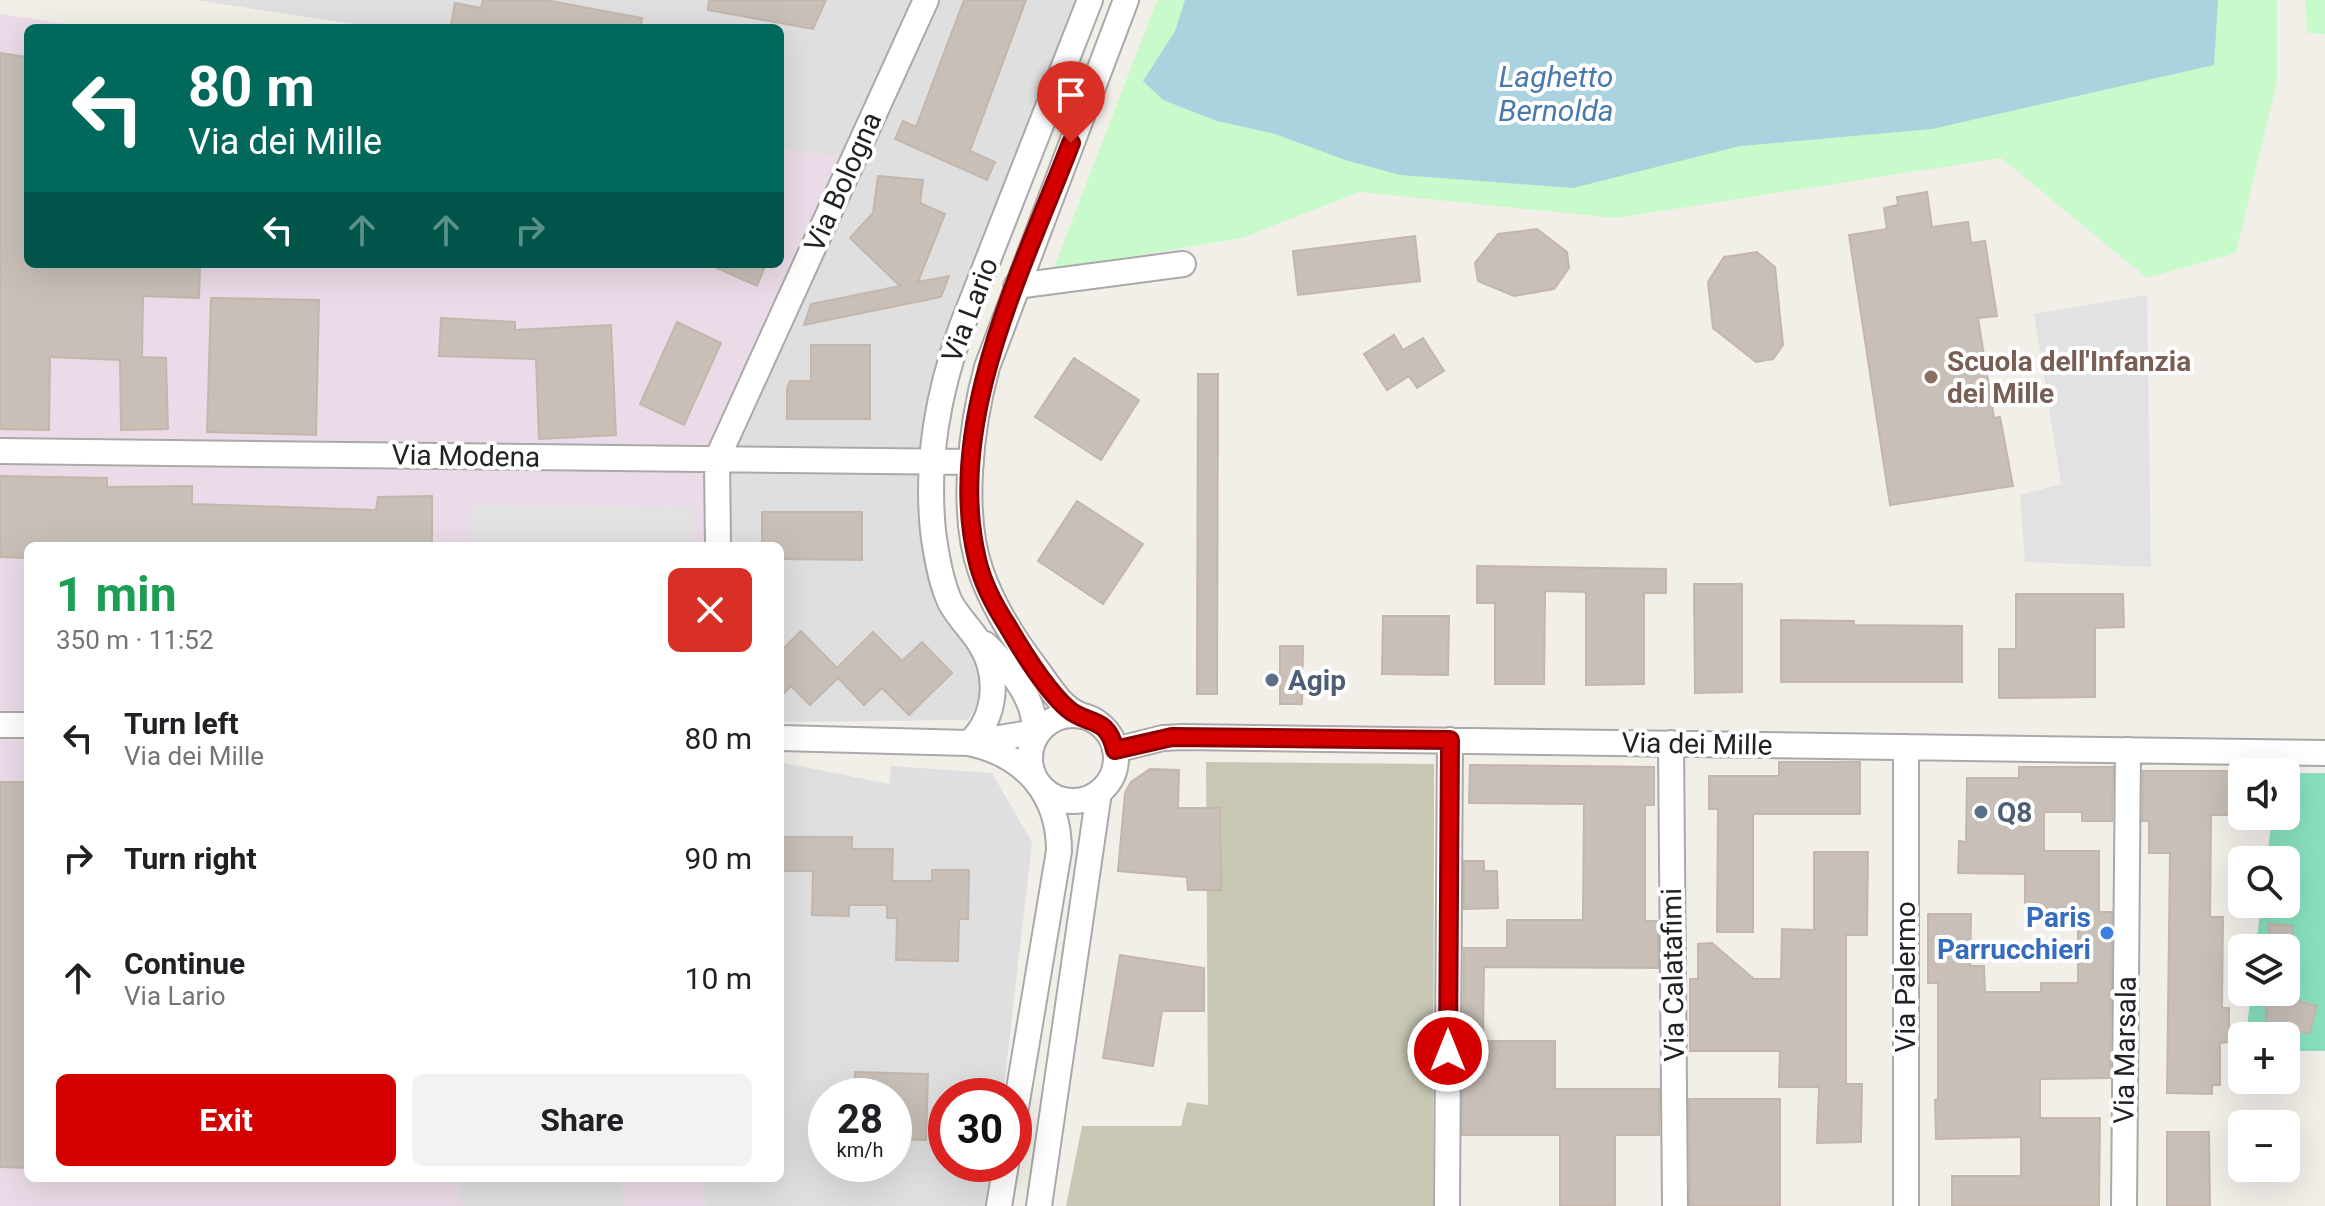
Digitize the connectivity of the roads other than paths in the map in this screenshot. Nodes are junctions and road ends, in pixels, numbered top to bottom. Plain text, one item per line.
1 (926, 0) edge
2 (1090, 0) edge
3 (1126, 0) edge
4 (1183, 264) dead end
5 (1016, 286) junction
6 (0, 451) edge
7 (717, 459) junction
8 (931, 460) junction
9 (971, 462) junction
10 (718, 542) edge
11 (969, 628) junction
12 (1080, 715) junction
13 (0, 725) edge
14 (24, 725) edge
15 (1037, 733) junction
16 (784, 738) edge
17 (1450, 740) junction
18 (969, 743) junction
19 (1671, 743) junction
20 (1906, 747) junction
21 (1115, 750) junction
22 (2128, 750) junction
23 (2325, 753) edge
24 (1039, 785) junction
25 (1099, 792) junction
26 (1021, 1078) edge
27 (1003, 1182) edge
28 (999, 1206) edge
29 (1039, 1206) edge
30 (1447, 1206) edge
31 (1675, 1206) edge
32 (1906, 1206) edge
33 (2124, 1206) edge

1 - 7 street, Via Bologna
2 - 8 street, Via Lario
3 - 5 street, Via Lario
4 - 5 street
5 - 9 street, Via Lario
6 - 7 street, Via Modena
7 - 8 street, Via Modena
7 - 10 street, Via Bologna
8 - 9 street, Via Modena
8 - 11 street, Via Lario
9 - 12 street, Via Lario
11 - 15 street, Via Lario
11 - 18 street, Via Lario
12 - 15 street
12 - 21 street
13 - 14 street
15 - 18 street
15 - 24 street
16 - 18 street
17 - 19 street, Via dei Mille
17 - 21 street, Via dei Mille
17 - 30 street
18 - 24 street
19 - 20 street, Via dei Mille
19 - 31 street, Via Calatafimi
20 - 22 street, Via dei Mille
20 - 32 street, Via Palermo
21 - 25 street
22 - 23 street, Via dei Mille
22 - 33 street, Via Marsala
24 - 25 street
24 - 26 street
25 - 29 street
27 - 28 street

